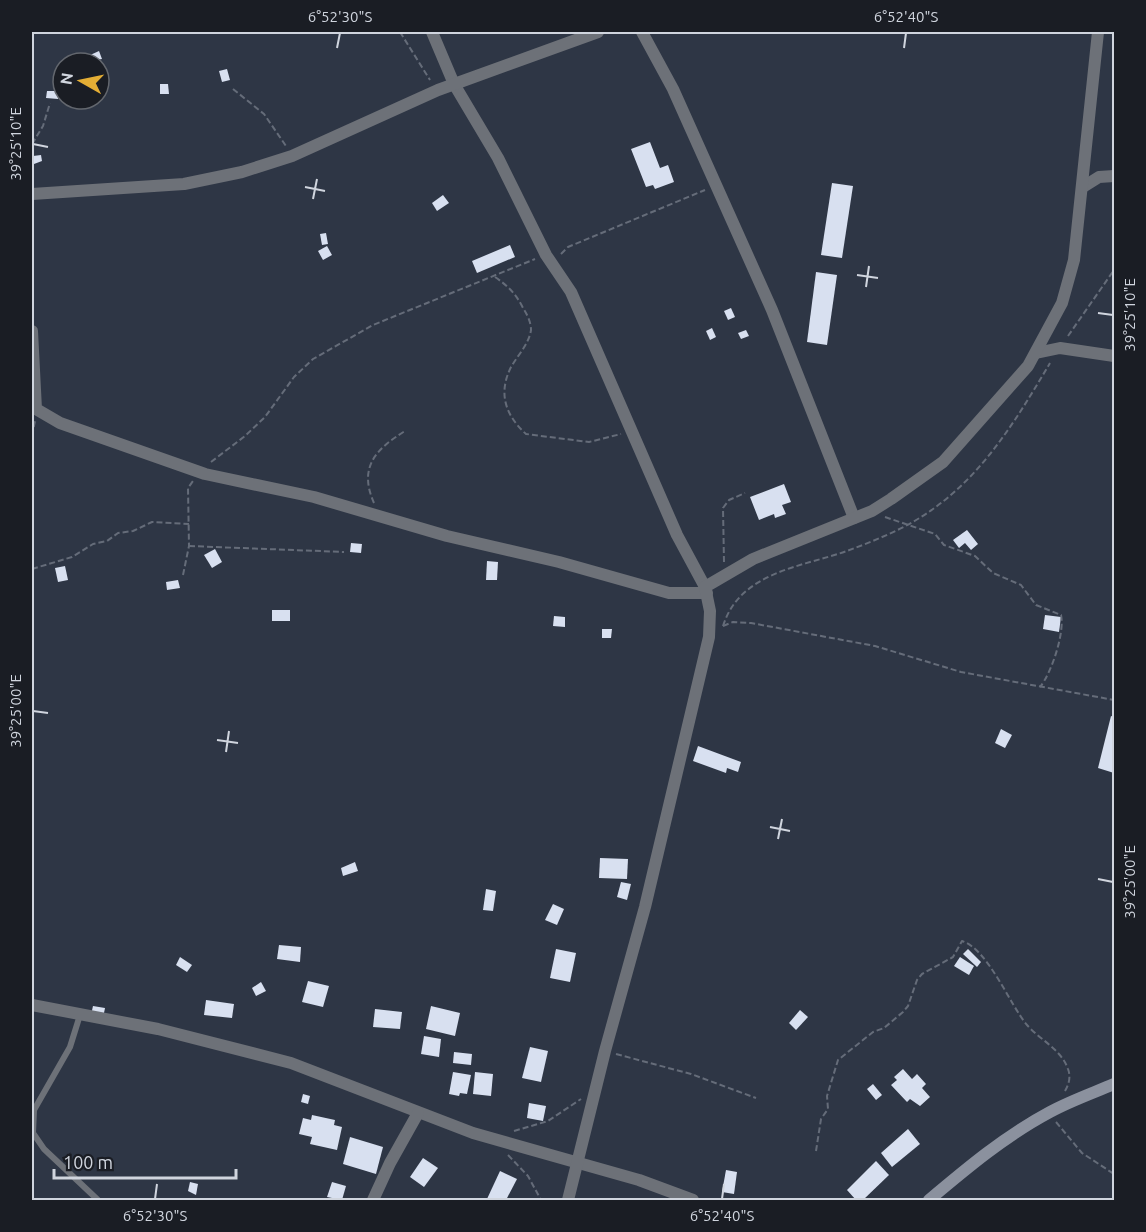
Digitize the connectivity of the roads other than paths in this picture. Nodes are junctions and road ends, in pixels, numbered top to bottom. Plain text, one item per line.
1 (432, 32) edge
2 (598, 32) edge
3 (642, 32) edge
4 (1098, 32) edge
5 (454, 84) junction
6 (1114, 176) edge
7 (1083, 187) junction
8 (32, 194) edge
9 (32, 331) edge
10 (1036, 354) junction
11 (1114, 356) edge
12 (854, 518) junction
13 (706, 590) junction
14 (32, 1005) edge
15 (80, 1015) junction
16 (1114, 1084) edge
17 (418, 1113) junction
18 (578, 1163) junction
19 (98, 1200) edge
20 (373, 1200) edge
21 (568, 1200) edge
22 (693, 1200) edge
23 (929, 1200) edge

1 - 5 street
2 - 5 street
3 - 12 street
4 - 7 street
5 - 8 street
5 - 13 street
6 - 7 street
7 - 10 street
9 - 13 street
10 - 11 street
10 - 12 street
12 - 13 street
13 - 18 street
14 - 15 street
15 - 17 street
15 - 19 lane
16 - 23 main road
17 - 18 street
17 - 20 street
18 - 21 street
18 - 22 street

